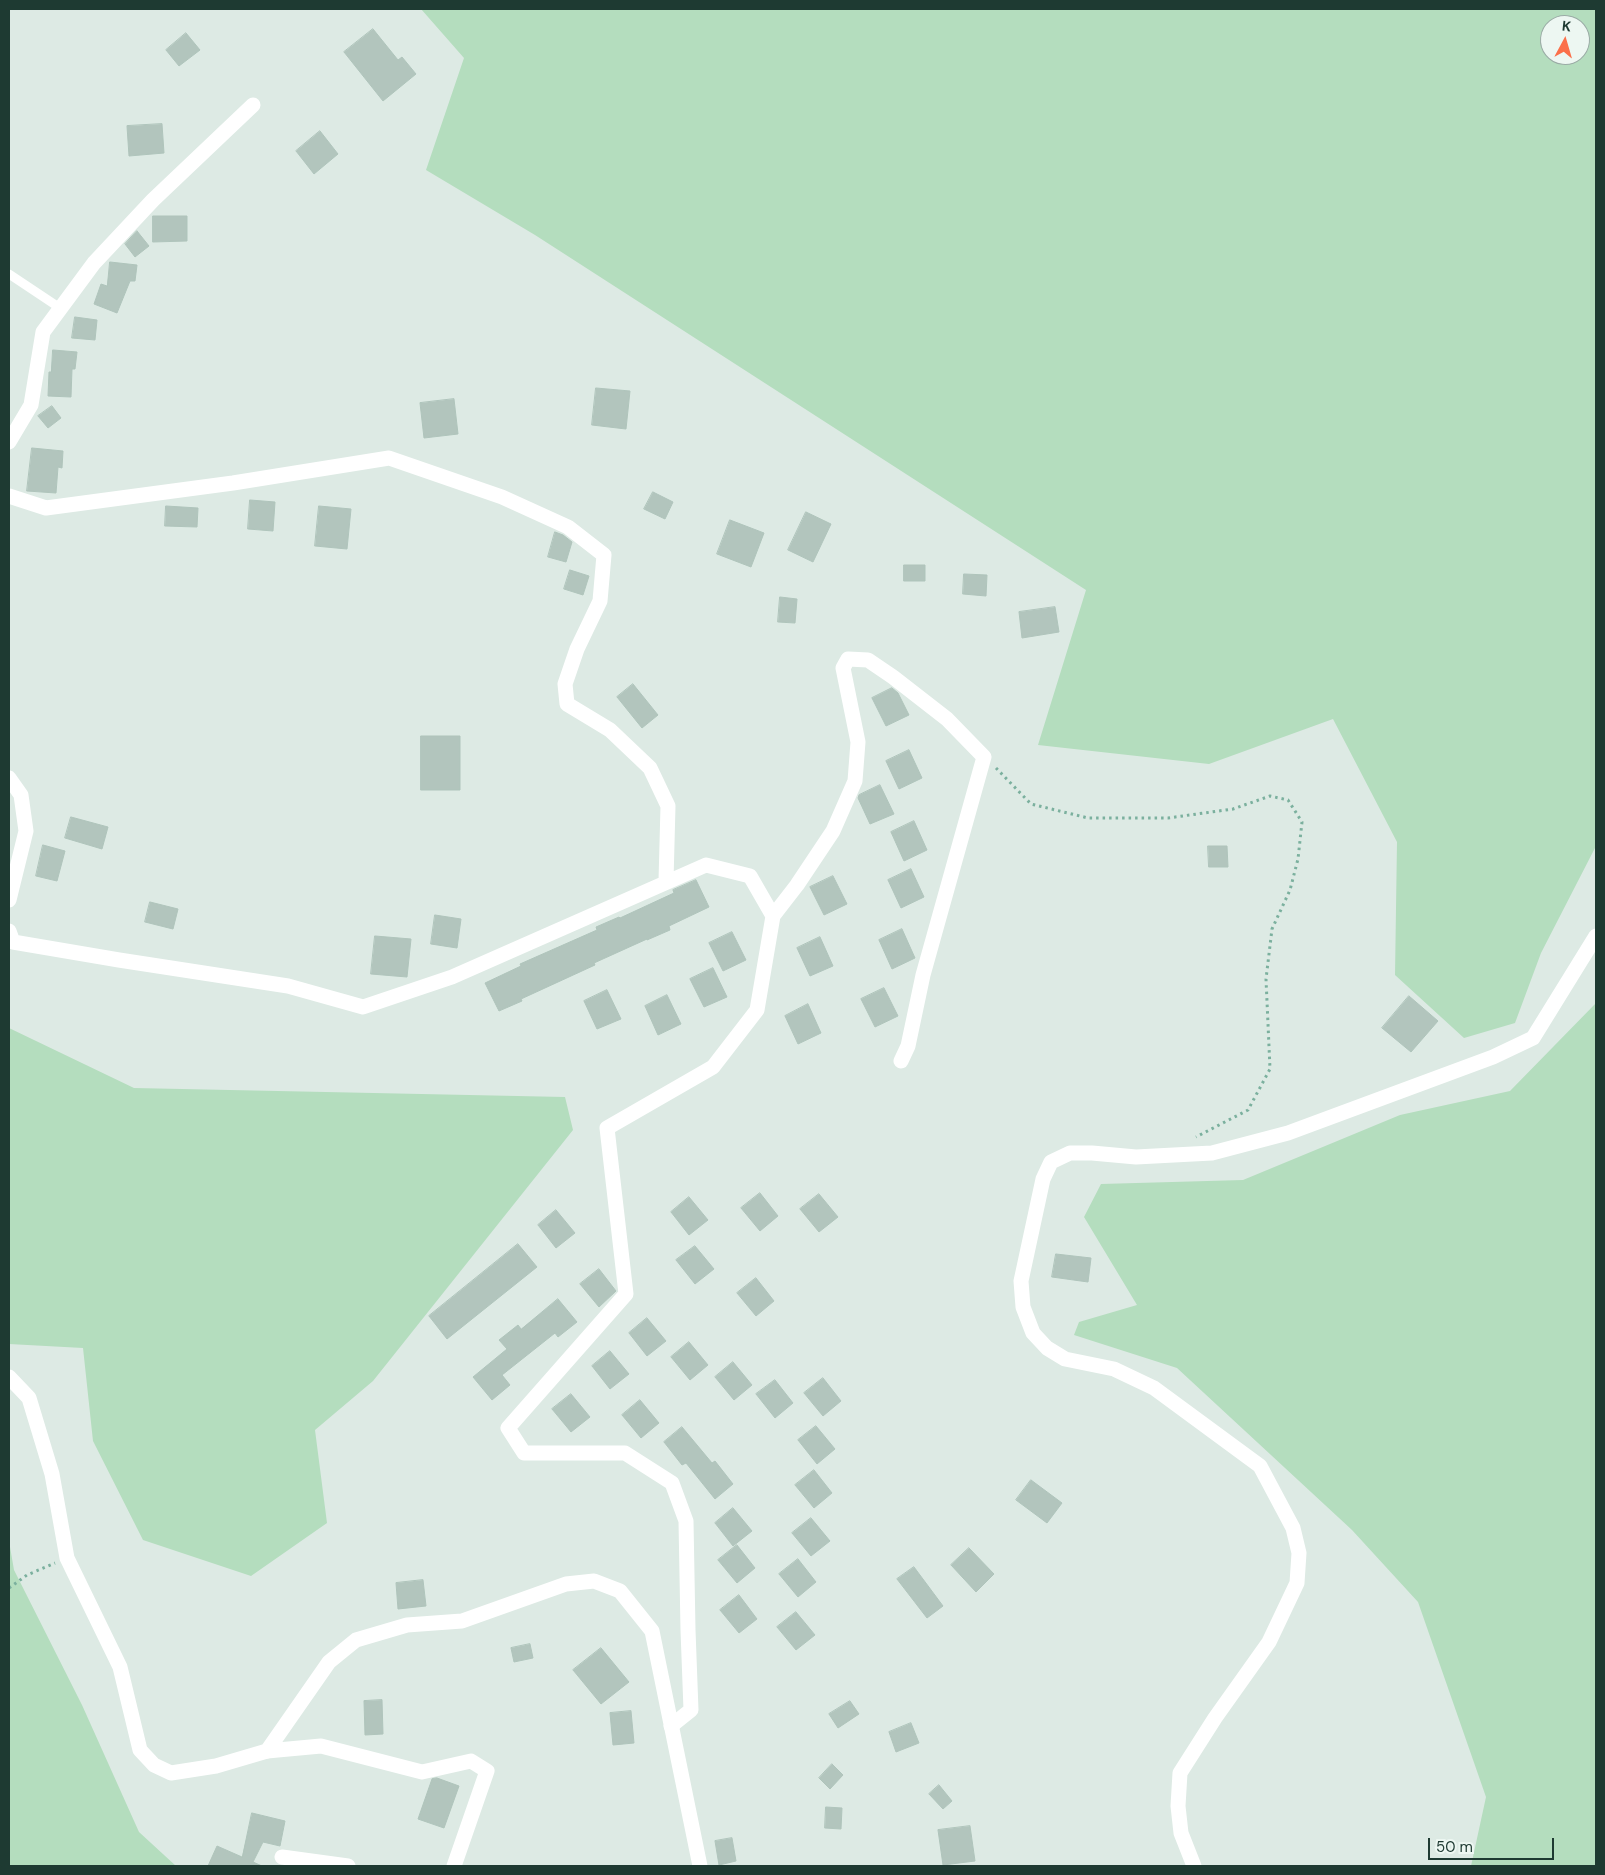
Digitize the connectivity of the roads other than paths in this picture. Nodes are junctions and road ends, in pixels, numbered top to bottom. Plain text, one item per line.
1 (253, 105) dead end
2 (9, 274) edge
3 (60, 308) junction
4 (9, 442) edge
5 (9, 496) edge
6 (9, 778) edge
7 (666, 881) junction
8 (9, 900) edge
9 (773, 916) junction
10 (9, 931) edge
11 (1596, 936) edge
12 (901, 1061) dead end
13 (9, 1377) edge
14 (671, 1726) junction
15 (267, 1750) junction
16 (282, 1857) dead end
17 (348, 1866) edge
18 (454, 1866) edge
19 (700, 1866) edge
20 (1194, 1866) edge

1 - 3 street
2 - 3 lane
3 - 4 street
5 - 7 street
6 - 8 street
7 - 9 street
7 - 10 street
9 - 12 street
9 - 14 street
11 - 20 street
13 - 15 street
14 - 15 street
14 - 19 street
15 - 18 street
16 - 17 street

